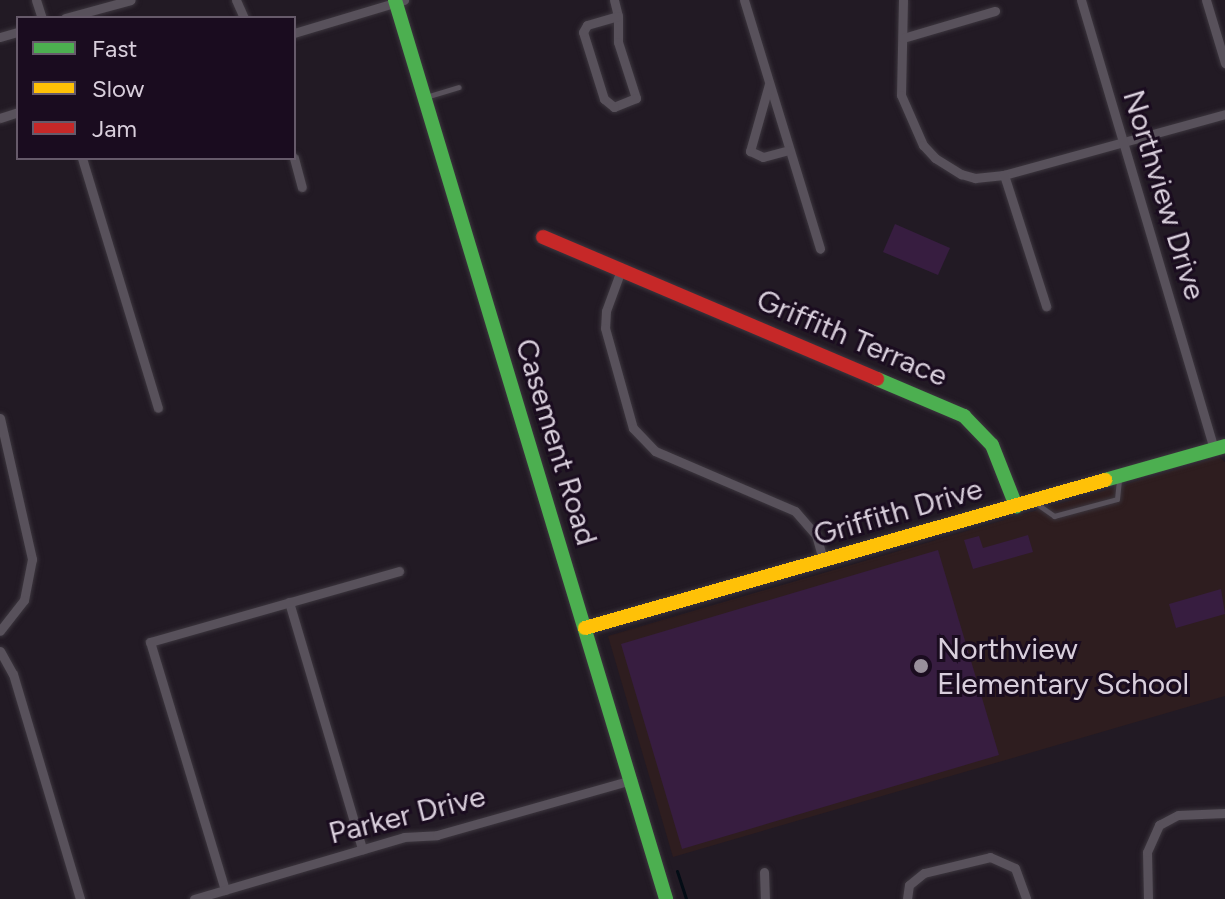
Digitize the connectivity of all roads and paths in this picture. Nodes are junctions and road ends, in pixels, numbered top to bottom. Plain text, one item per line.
1 (131, 0) edge
2 (614, 0) edge
3 (744, 0) edge
4 (903, 0) edge
5 (1081, 0) edge
6 (1206, 0) edge
7 (398, 1) edge
8 (995, 11) dead end
9 (72, 16) edge
10 (618, 16) junction
11 (296, 32) edge
12 (903, 38) junction
13 (1225, 63) edge
14 (769, 84) junction
15 (458, 87) dead end
16 (426, 97) junction
17 (1225, 114) edge
18 (1123, 142) junction
19 (789, 150) junction
20 (83, 160) edge
21 (295, 160) edge
22 (1004, 175) junction
23 (302, 187) dead end
24 (543, 237) dead end
25 (820, 249) dead end
26 (621, 270) junction
27 (1046, 306) dead end
28 (158, 408) dead end
29 (0, 418) edge
30 (1220, 448) edge
31 (1120, 476) junction
32 (1033, 501) junction
33 (1016, 506) junction
34 (823, 560) junction
35 (399, 571) dead end
36 (289, 602) junction
37 (585, 628) junction
38 (0, 631) edge
39 (0, 651) edge
40 (632, 780) junction
41 (1225, 813) edge
42 (362, 849) junction
43 (764, 872) dead end
44 (225, 890) junction
45 (80, 899) edge
46 (194, 899) edge
47 (666, 899) edge
48 (765, 899) edge
49 (907, 899) edge
50 (1026, 899) edge
51 (1148, 899) edge

1 - 9 street
2 - 10 street
3 - 14 street
4 - 12 street
5 - 18 street, Northview Drive
6 - 13 street
7 - 11 street
7 - 16 street, Casement Road
8 - 12 street
10 - 10 street
12 - 22 street
14 - 19 street
14 - 19 street
15 - 16 lane
16 - 37 street, Casement Road
17 - 18 street
18 - 22 street
18 - 30 street, Northview Drive
19 - 25 street
20 - 28 street
21 - 23 street
22 - 27 street
24 - 26 street, Griffith Terrace
26 - 33 street, Griffith Terrace
26 - 34 street
29 - 38 street
30 - 31 street, Griffith Drive
31 - 32 street, Griffith Drive
31 - 32 lane
32 - 33 street, Griffith Drive
33 - 34 street, Griffith Drive
34 - 37 street, Griffith Drive
35 - 36 street
36 - 42 street
36 - 44 street
37 - 40 street, Casement Road
39 - 45 street
40 - 42 street, Parker Drive
40 - 47 street, Casement Road
41 - 51 street
42 - 44 street, Parker Drive
43 - 48 street
44 - 46 street, Parker Drive
49 - 50 street

